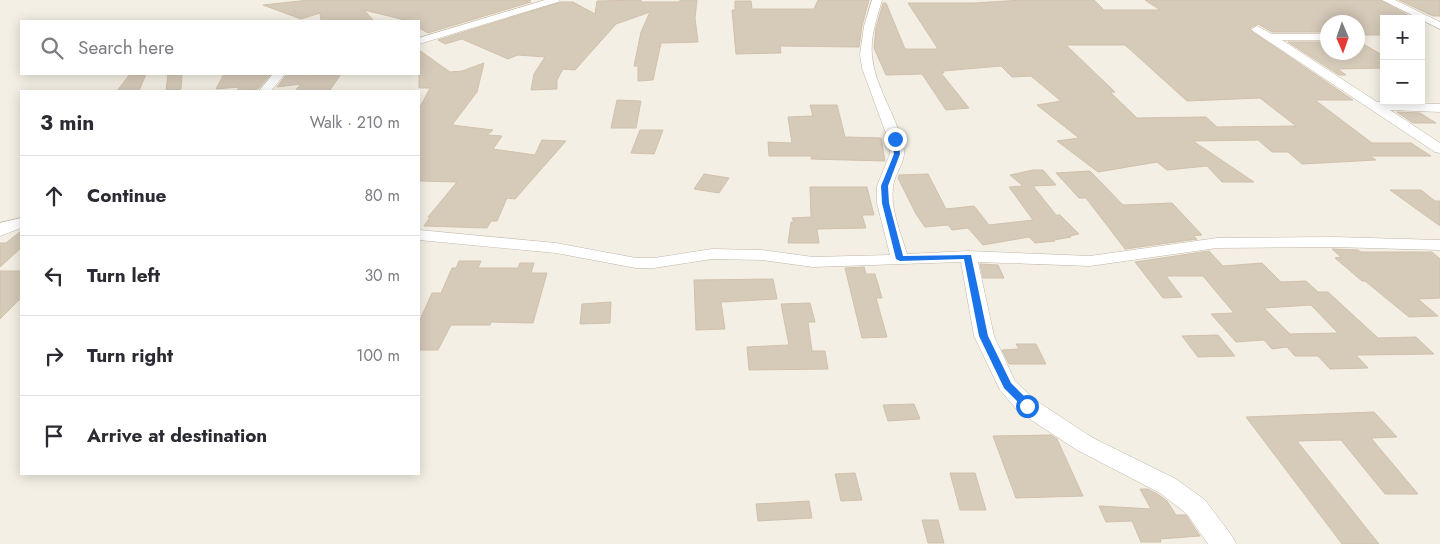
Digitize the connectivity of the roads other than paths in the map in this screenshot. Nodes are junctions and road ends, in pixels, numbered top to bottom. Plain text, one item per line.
1 (555, 0) edge
2 (877, 0) edge
3 (1387, 0) edge
4 (1440, 26) edge
5 (1257, 28) dead end
6 (1269, 37) junction
7 (1320, 37) edge
8 (420, 40) edge
9 (278, 75) edge
10 (266, 90) edge
11 (1374, 106) junction
12 (1440, 108) edge
13 (1440, 149) edge
14 (20, 223) edge
15 (0, 231) edge
16 (420, 235) edge
17 (1440, 245) edge
18 (968, 256) junction
19 (900, 259) junction
20 (1223, 544) edge

1 - 8 street
2 - 19 street
3 - 4 street
5 - 6 street
6 - 7 street
6 - 11 street
9 - 10 street
11 - 12 street
11 - 13 street
14 - 15 street
16 - 19 street
17 - 18 street
18 - 19 street
18 - 20 street

